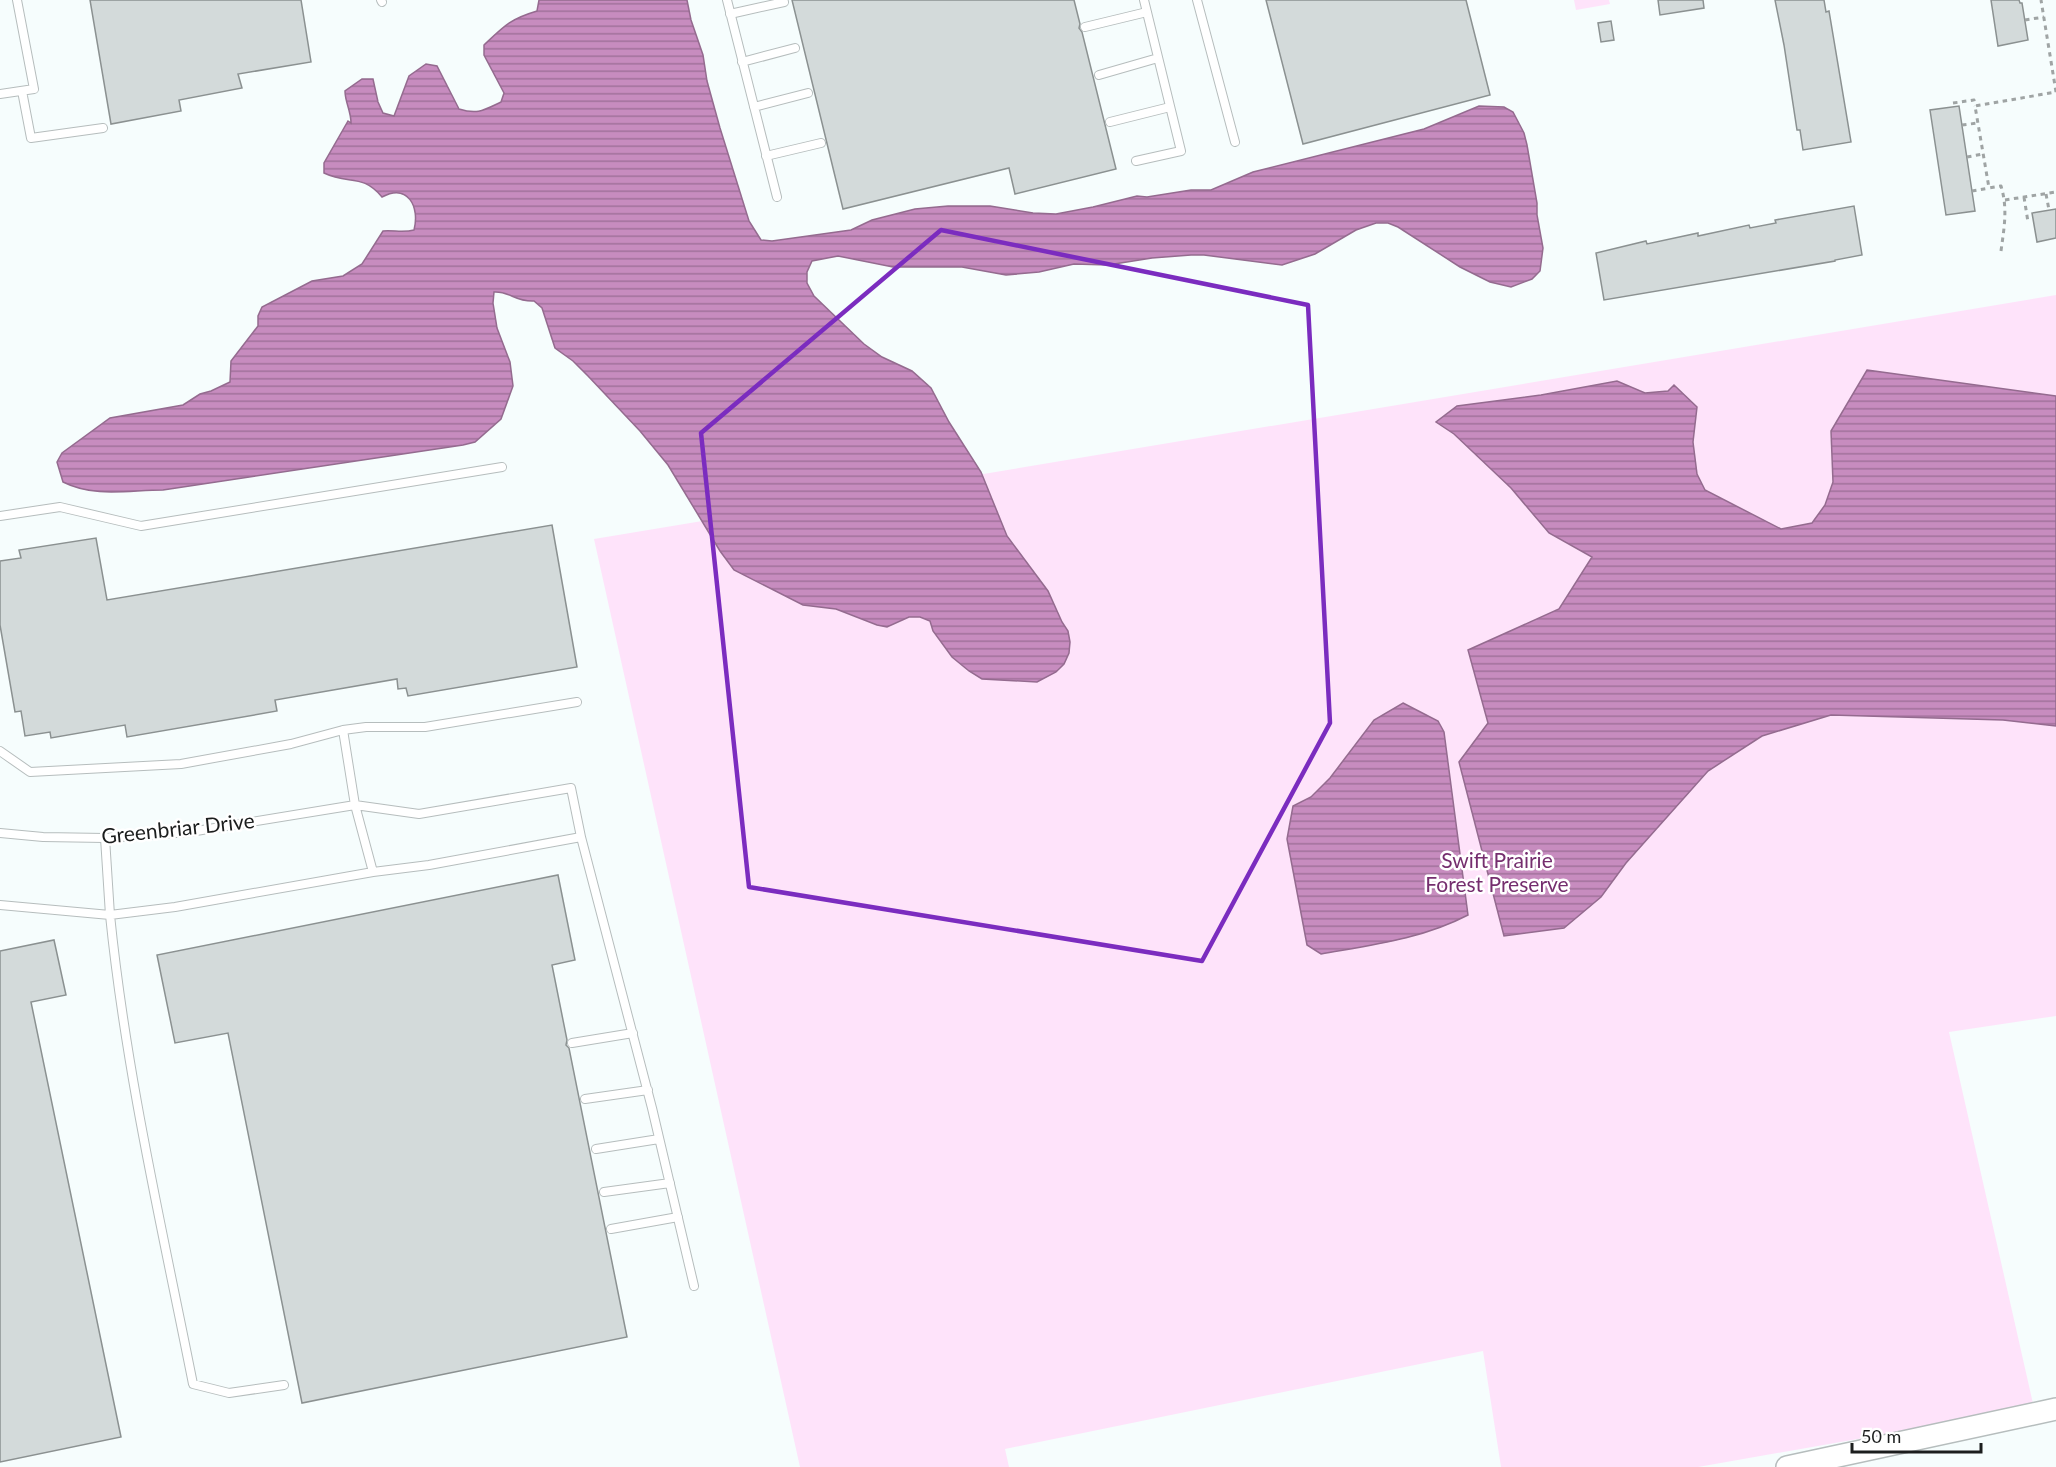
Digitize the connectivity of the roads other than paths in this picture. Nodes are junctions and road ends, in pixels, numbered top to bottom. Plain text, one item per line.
1 (17, 0) edge
2 (727, 0) edge
3 (1144, 0) edge
4 (1197, 0) edge
5 (784, 2) dead end
6 (1147, 12) junction
7 (730, 15) junction
8 (1085, 27) dead end
9 (795, 48) dead end
10 (1158, 58) junction
11 (742, 62) junction
12 (1100, 75) dead end
13 (22, 91) junction
14 (0, 93) edge
15 (808, 93) dead end
16 (754, 107) junction
17 (1170, 107) junction
18 (1110, 122) dead end
19 (103, 128) dead end
20 (1234, 142) dead end
21 (821, 143) dead end
22 (766, 156) junction
23 (1136, 161) dead end
24 (777, 197) dead end
25 (502, 467) dead end
26 (0, 516) edge
27 (577, 702) dead end
28 (343, 730) junction
29 (0, 751) edge
30 (355, 805) junction
31 (0, 833) edge
32 (581, 837) junction
33 (105, 838) junction
34 (373, 872) junction
35 (0, 905) edge
36 (110, 915) junction
37 (633, 1033) junction
38 (572, 1044) dead end
39 (648, 1090) junction
40 (585, 1099) dead end
41 (660, 1139) junction
42 (596, 1149) dead end
43 (670, 1183) junction
44 (604, 1192) dead end
45 (678, 1217) junction
46 (611, 1229) dead end
47 (694, 1286) dead end
48 (284, 1385) dead end
49 (2056, 1409) edge
50 (1787, 1467) edge

1 - 13 lane
2 - 7 lane
3 - 6 lane
4 - 20 lane
5 - 7 lane
6 - 8 lane
6 - 10 lane
7 - 11 lane
9 - 11 lane
10 - 12 lane
10 - 17 lane
11 - 16 lane
13 - 14 lane
13 - 19 lane
15 - 16 lane
16 - 22 lane
17 - 18 lane
17 - 23 lane
21 - 22 lane
22 - 24 lane
25 - 26 lane
27 - 28 lane
28 - 29 lane
28 - 30 lane
30 - 32 lane, Greenbriar Drive
30 - 33 lane, Greenbriar Drive
30 - 34 lane
31 - 33 lane, Greenbriar Drive
32 - 34 lane
32 - 37 lane
33 - 36 lane
34 - 36 lane
35 - 36 lane
36 - 48 lane
37 - 38 lane
37 - 39 lane
39 - 40 lane
39 - 41 lane
41 - 42 lane
41 - 43 lane
43 - 44 lane
43 - 45 lane
45 - 46 lane
45 - 47 lane
49 - 50 street

